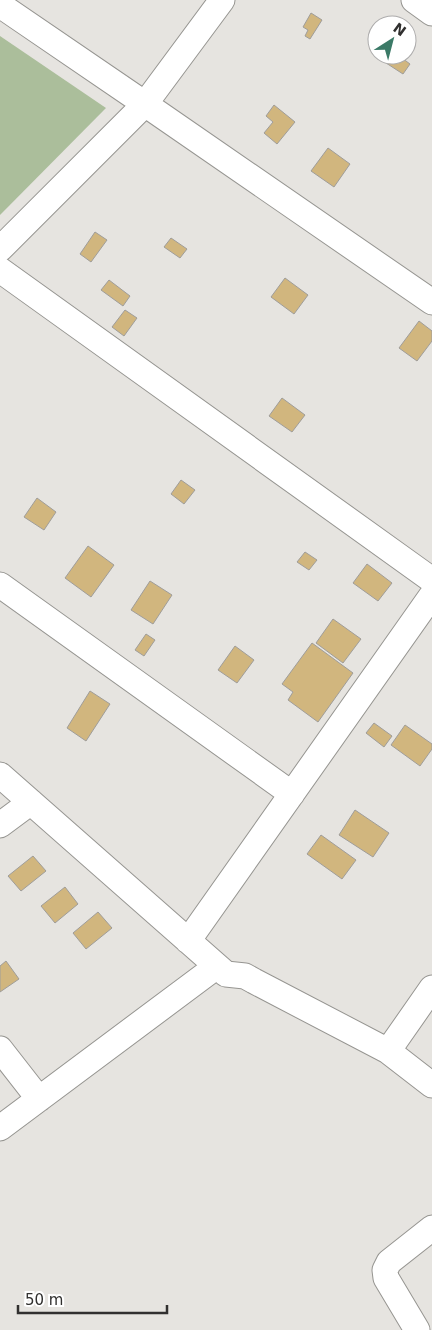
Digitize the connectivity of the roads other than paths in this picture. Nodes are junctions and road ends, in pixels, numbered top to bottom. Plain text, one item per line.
1 (222, 0) edge
2 (414, 0) edge
3 (0, 6) edge
4 (432, 13) edge
5 (145, 104) junction
6 (0, 249) edge
7 (0, 270) edge
8 (432, 302) edge
9 (432, 580) edge
10 (0, 586) edge
11 (432, 595) edge
12 (0, 774) edge
13 (292, 794) junction
14 (31, 802) junction
15 (0, 825) edge
16 (188, 941) junction
17 (219, 968) junction
18 (432, 988) edge
19 (0, 1049) edge
20 (388, 1051) junction
21 (432, 1084) edge
22 (39, 1099) junction
23 (0, 1128) edge
24 (432, 1228) edge
25 (417, 1330) edge

1 - 5 street
2 - 4 street
3 - 5 street
5 - 6 street
5 - 8 street
7 - 9 street
10 - 13 street
11 - 13 street
12 - 14 street
13 - 16 street
14 - 15 street
14 - 16 street
16 - 17 street
17 - 20 street
17 - 22 street
18 - 20 street
19 - 22 street
20 - 21 street
22 - 23 street
24 - 25 street

